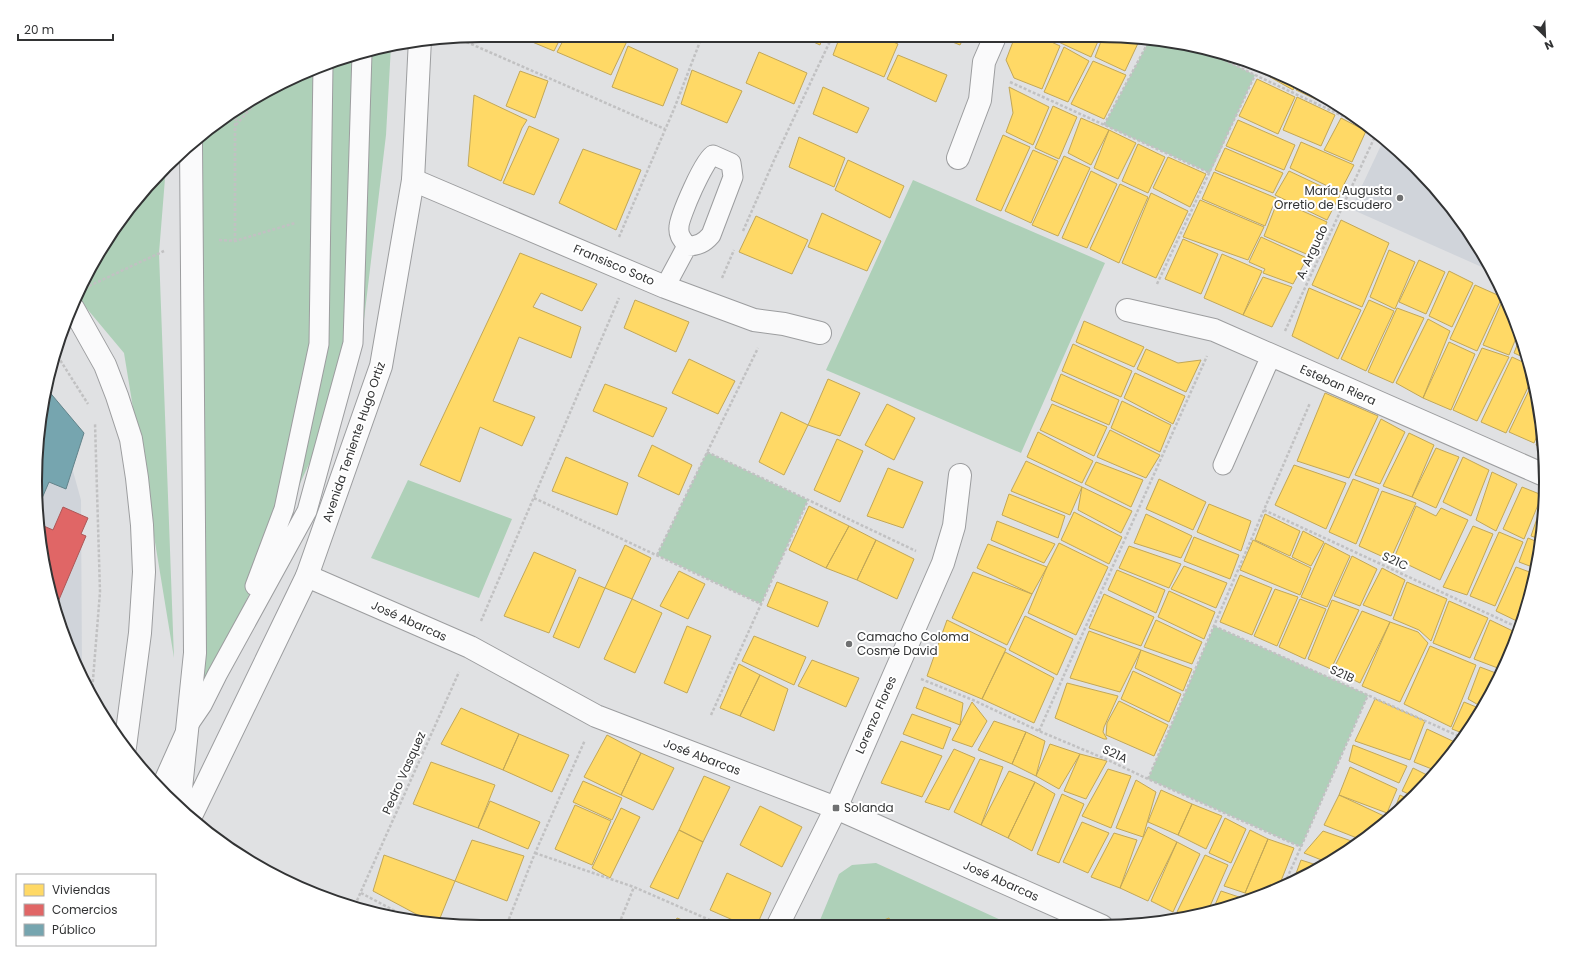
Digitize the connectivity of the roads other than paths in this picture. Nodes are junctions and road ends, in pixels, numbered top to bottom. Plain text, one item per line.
1 (993, 42) edge
2 (420, 47) edge
3 (362, 59) edge
4 (323, 71) edge
5 (191, 152) edge
6 (958, 158) dead end
7 (413, 180) junction
8 (687, 246) dead end
9 (665, 287) junction
10 (1127, 310) dead end
11 (76, 311) edge
12 (820, 333) dead end
13 (1272, 356) junction
14 (1223, 465) dead end
15 (1539, 473) edge
16 (960, 475) dead end
17 (307, 576) junction
18 (230, 653) junction
19 (189, 724) junction
20 (126, 739) edge
21 (163, 782) edge
22 (180, 800) edge
23 (836, 808) junction
24 (193, 812) edge
25 (780, 920) edge
26 (1088, 920) edge

1 - 6 street
2 - 7 street, Avenida Teniente Hugo Ortiz
3 - 18 lane
4 - 18 lane
5 - 19 street
7 - 9 street, Fransisco Soto
7 - 17 street, Avenida Teniente Hugo Ortiz
8 - 9 lane
9 - 12 street, Fransisco Soto
10 - 13 street, Esteban Riera
11 - 20 street
13 - 14 lane
13 - 15 street, Esteban Riera
16 - 23 street, Lorenzo Flores
17 - 23 street, José Abarcas
17 - 24 street, Avenida Teniente Hugo Ortiz
18 - 19 lane
19 - 21 lane
19 - 22 street
23 - 25 street, Lorenzo Flores
23 - 26 street, José Abarcas

